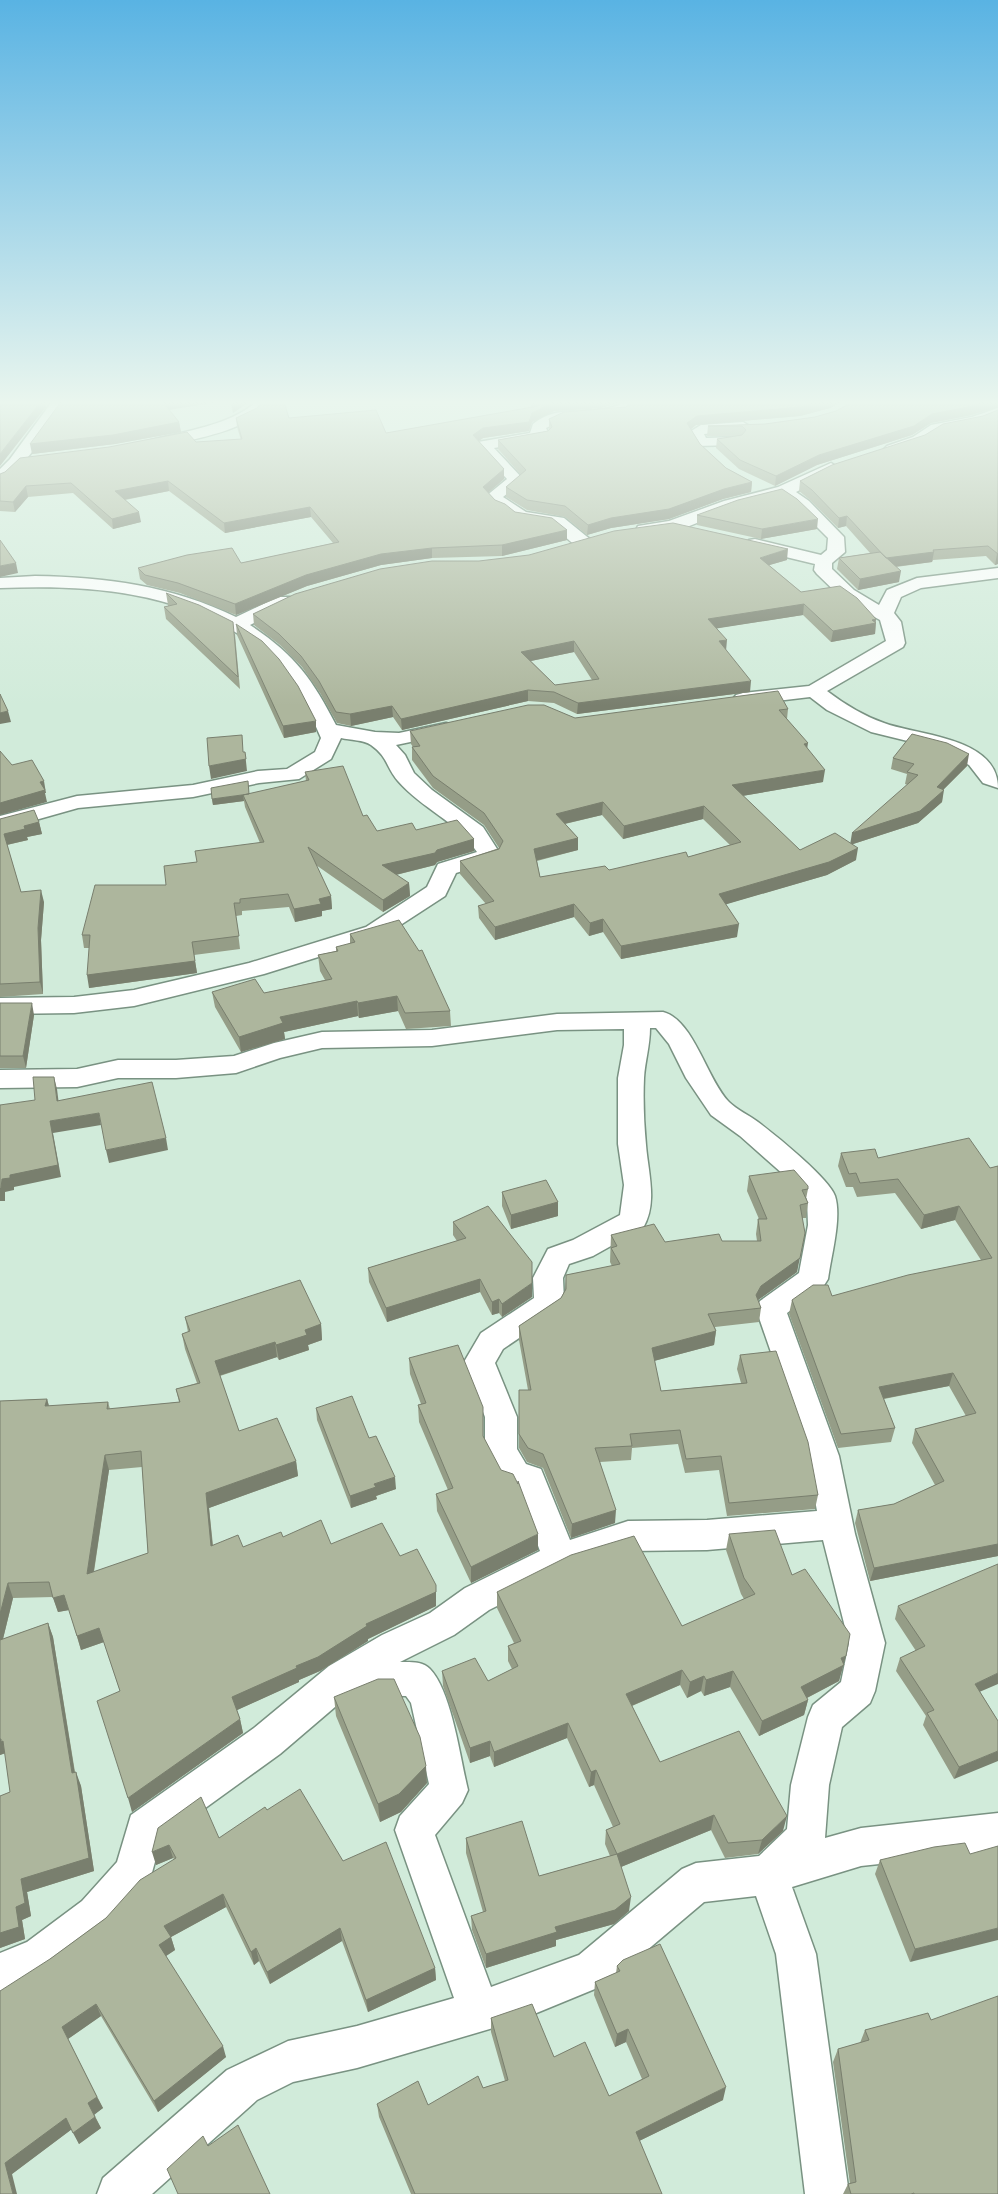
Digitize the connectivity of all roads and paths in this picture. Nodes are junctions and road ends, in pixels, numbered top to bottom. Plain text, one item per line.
1 (497, 501) edge
2 (741, 501) edge
3 (798, 501) edge
4 (672, 526) junction
5 (700, 532) edge
6 (628, 533) edge
7 (602, 538) edge
8 (739, 540) edge
9 (585, 544) junction
10 (562, 550) edge
11 (824, 562) junction
12 (998, 573) edge
13 (0, 582) edge
14 (298, 596) edge
15 (885, 613) junction
16 (235, 625) junction
17 (814, 691) junction
18 (728, 701) edge
19 (464, 724) edge
20 (328, 730) junction
21 (375, 738) junction
22 (998, 759) edge
23 (976, 761) junction
24 (998, 782) edge
25 (0, 823) edge
26 (0, 1006) edge
27 (637, 1021) junction
28 (0, 1079) edge
29 (836, 1524) junction
30 (560, 1558) junction
31 (342, 1678) junction
32 (998, 1832) edge
33 (768, 1875) junction
34 (0, 1974) edge
35 (479, 2011) junction
36 (119, 2194) edge
37 (827, 2194) edge

1 - 9 street
2 - 4 street
3 - 11 street
4 - 5 street
4 - 6 street
7 - 9 street
8 - 11 street
9 - 10 street
11 - 15 street
12 - 15 street
13 - 16 street
14 - 16 street
15 - 17 street
16 - 20 street
17 - 18 street
17 - 23 street
19 - 21 street
20 - 21 street
20 - 25 street
21 - 26 street
22 - 23 street
23 - 24 street
27 - 28 street
27 - 29 street
27 - 30 street
29 - 30 street
29 - 33 street
30 - 31 street
31 - 34 street
31 - 35 street
32 - 33 street
33 - 35 street
33 - 37 street
35 - 36 street

